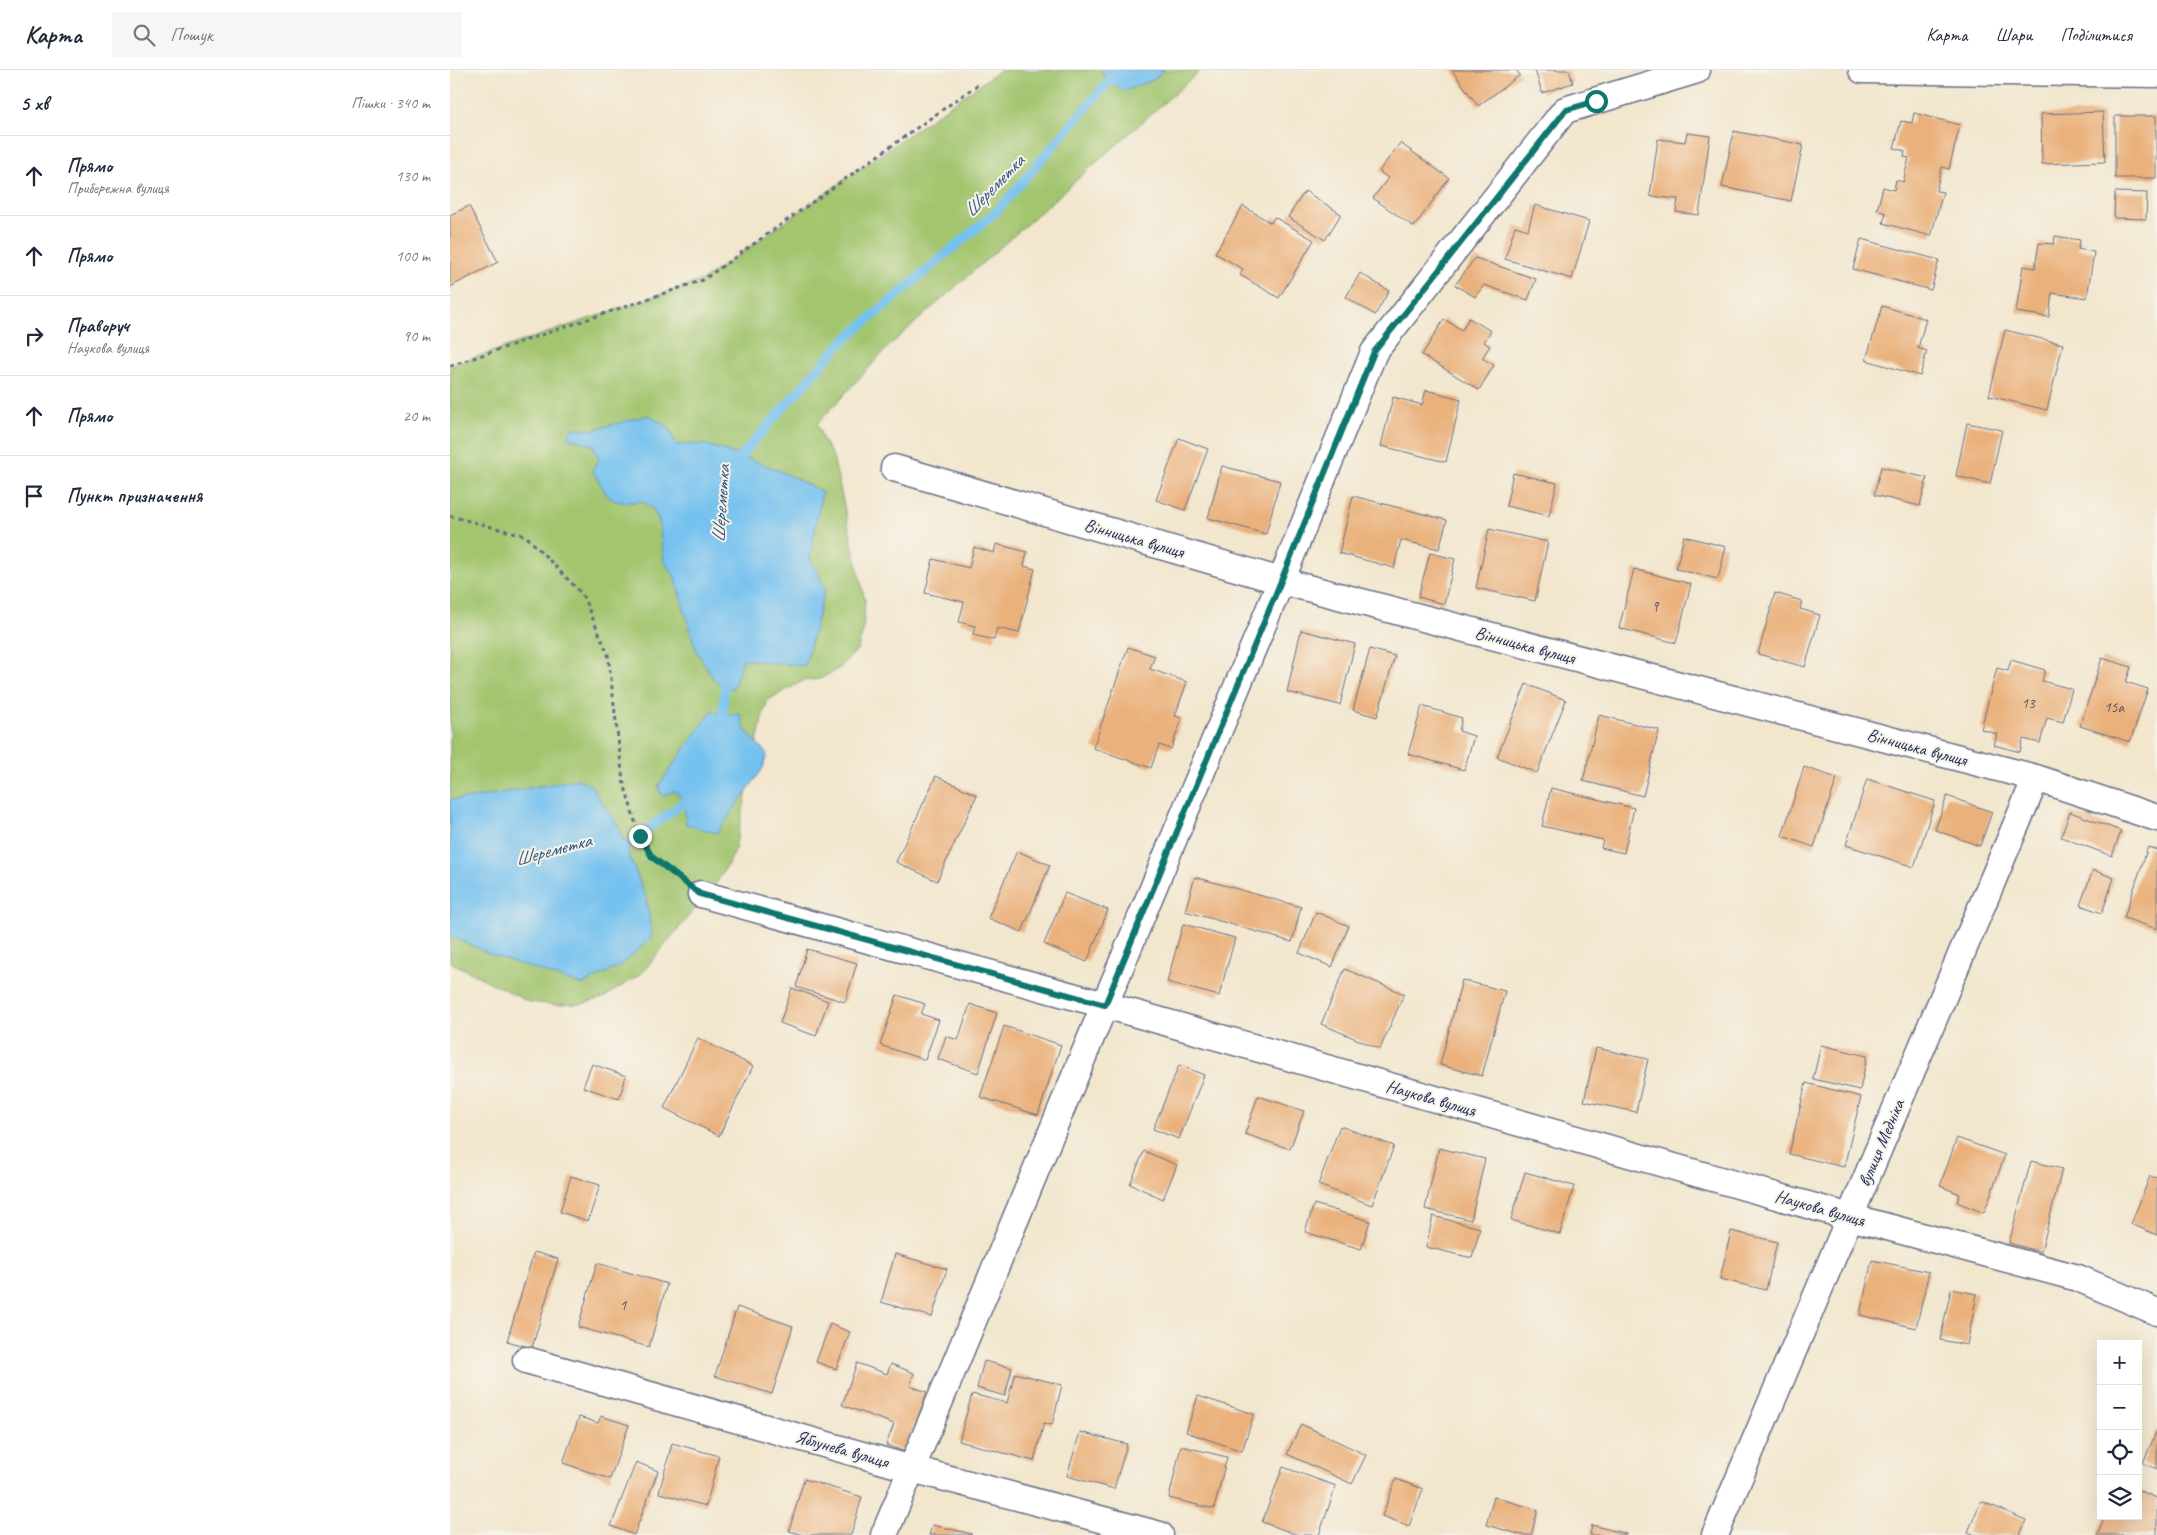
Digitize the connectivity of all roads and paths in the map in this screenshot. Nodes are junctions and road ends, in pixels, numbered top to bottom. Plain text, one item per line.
1 (1697, 70) edge
2 (1862, 70) edge
3 (2157, 74) edge
4 (980, 83) dead end
5 (450, 366) edge
6 (894, 468) dead end
7 (450, 516) edge
8 (1281, 581) junction
9 (2036, 778) junction
10 (2157, 818) edge
11 (700, 894) joint
12 (1105, 1005) junction
13 (1850, 1217) junction
14 (2157, 1312) edge
15 (526, 1360) dead end
16 (912, 1469) junction
17 (884, 1535) edge
18 (1160, 1535) edge
19 (1715, 1535) edge

1 - 8 street
2 - 3 street
4 - 5 path
6 - 8 street, Вінницька вулиця
7 - 11 path
8 - 9 street, Вінницька вулиця
8 - 12 street
9 - 10 street, Вінницька вулиця
9 - 13 street, вулиця Медніка
11 - 12 street, Наукова вулиця
12 - 13 street, Наукова вулиця
12 - 16 street
13 - 14 street, Наукова вулиця
13 - 19 street, вулиця Медніка
15 - 16 street, Яблунева вулиця
16 - 17 street
16 - 18 street, Яблунева вулиця

